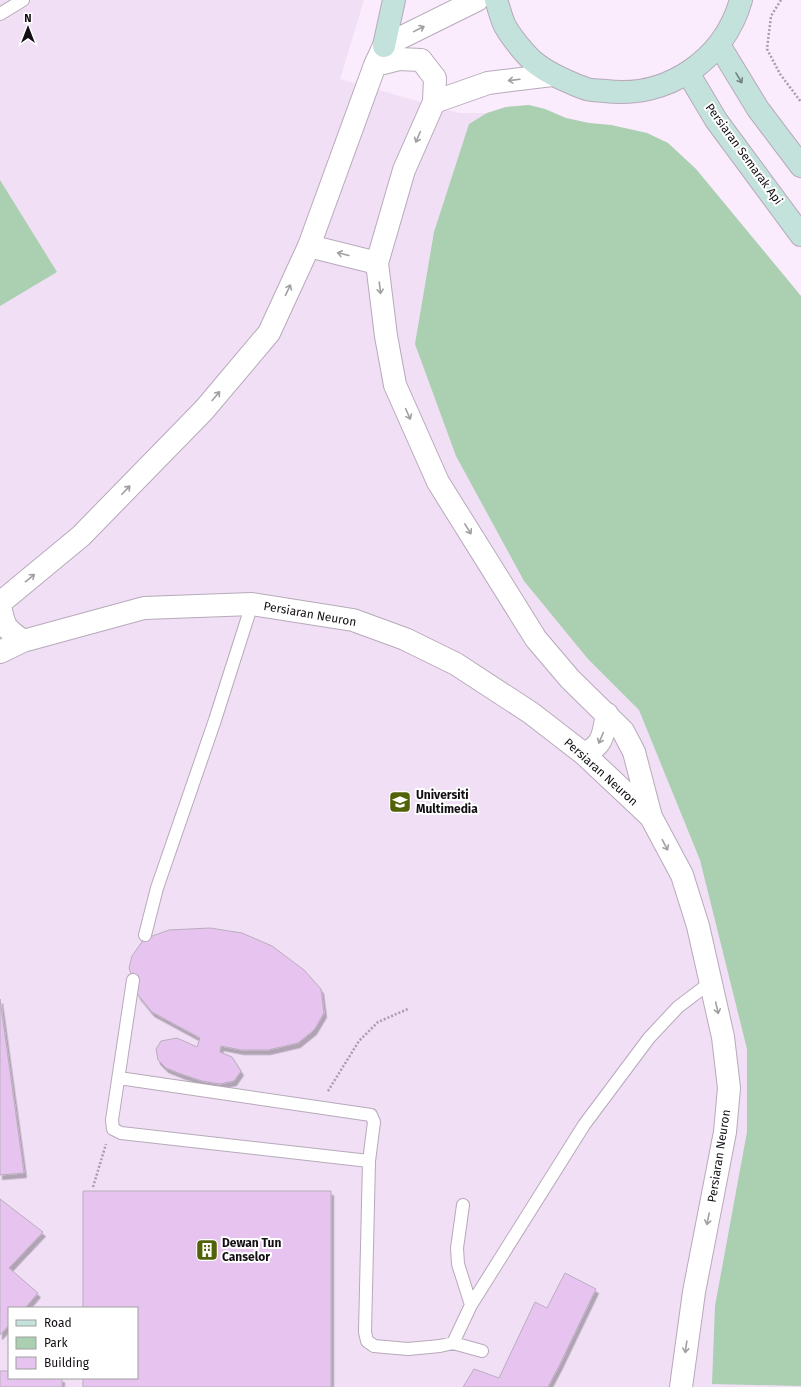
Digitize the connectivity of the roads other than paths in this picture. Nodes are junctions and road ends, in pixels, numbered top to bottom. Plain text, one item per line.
1 (23, 0) edge
2 (394, 0) edge
3 (477, 0) edge
4 (496, 0) edge
5 (743, 4) edge
6 (0, 14) edge
7 (719, 45) junction
8 (379, 55) junction
9 (688, 73) junction
10 (552, 75) junction
11 (434, 102) junction
12 (801, 166) edge
13 (801, 235) edge
14 (309, 246) junction
15 (376, 263) junction
16 (0, 604) edge
17 (252, 604) junction
18 (23, 641) junction
19 (0, 652) edge
20 (607, 714) junction
21 (584, 754) junction
22 (650, 817) junction
23 (145, 935) dead end
24 (133, 980) dead end
25 (711, 982) junction
26 (119, 1078) junction
27 (369, 1161) junction
28 (463, 1205) dead end
29 (471, 1305) junction
30 (453, 1343) junction
31 (482, 1351) dead end
32 (681, 1387) edge

1 - 6 lane
2 - 8 main road
8 -> 3 street
4 - 10 main road
5 - 7 main road
7 - 9 main road
7 -> 12 main road
8 - 11 street
8 - 14 street
9 - 10 main road
9 - 13 main road, Persiaran Semarak Api
10 -> 11 street
11 -> 15 street
15 -> 14 street
16 -> 14 street
15 -> 20 street
16 - 18 street
17 - 18 street, Persiaran Neuron
17 - 21 street, Persiaran Neuron
17 - 23 lane
18 - 19 street, Persiaran Neuron
20 -> 21 street
20 - 22 street
21 - 22 street, Persiaran Neuron
22 -> 25 street, Persiaran Neuron
24 - 26 lane
25 - 29 lane
25 -> 32 street, Persiaran Neuron
26 - 27 lane
26 - 27 lane
27 - 30 lane
28 - 29 lane
29 - 30 lane
30 - 31 lane

